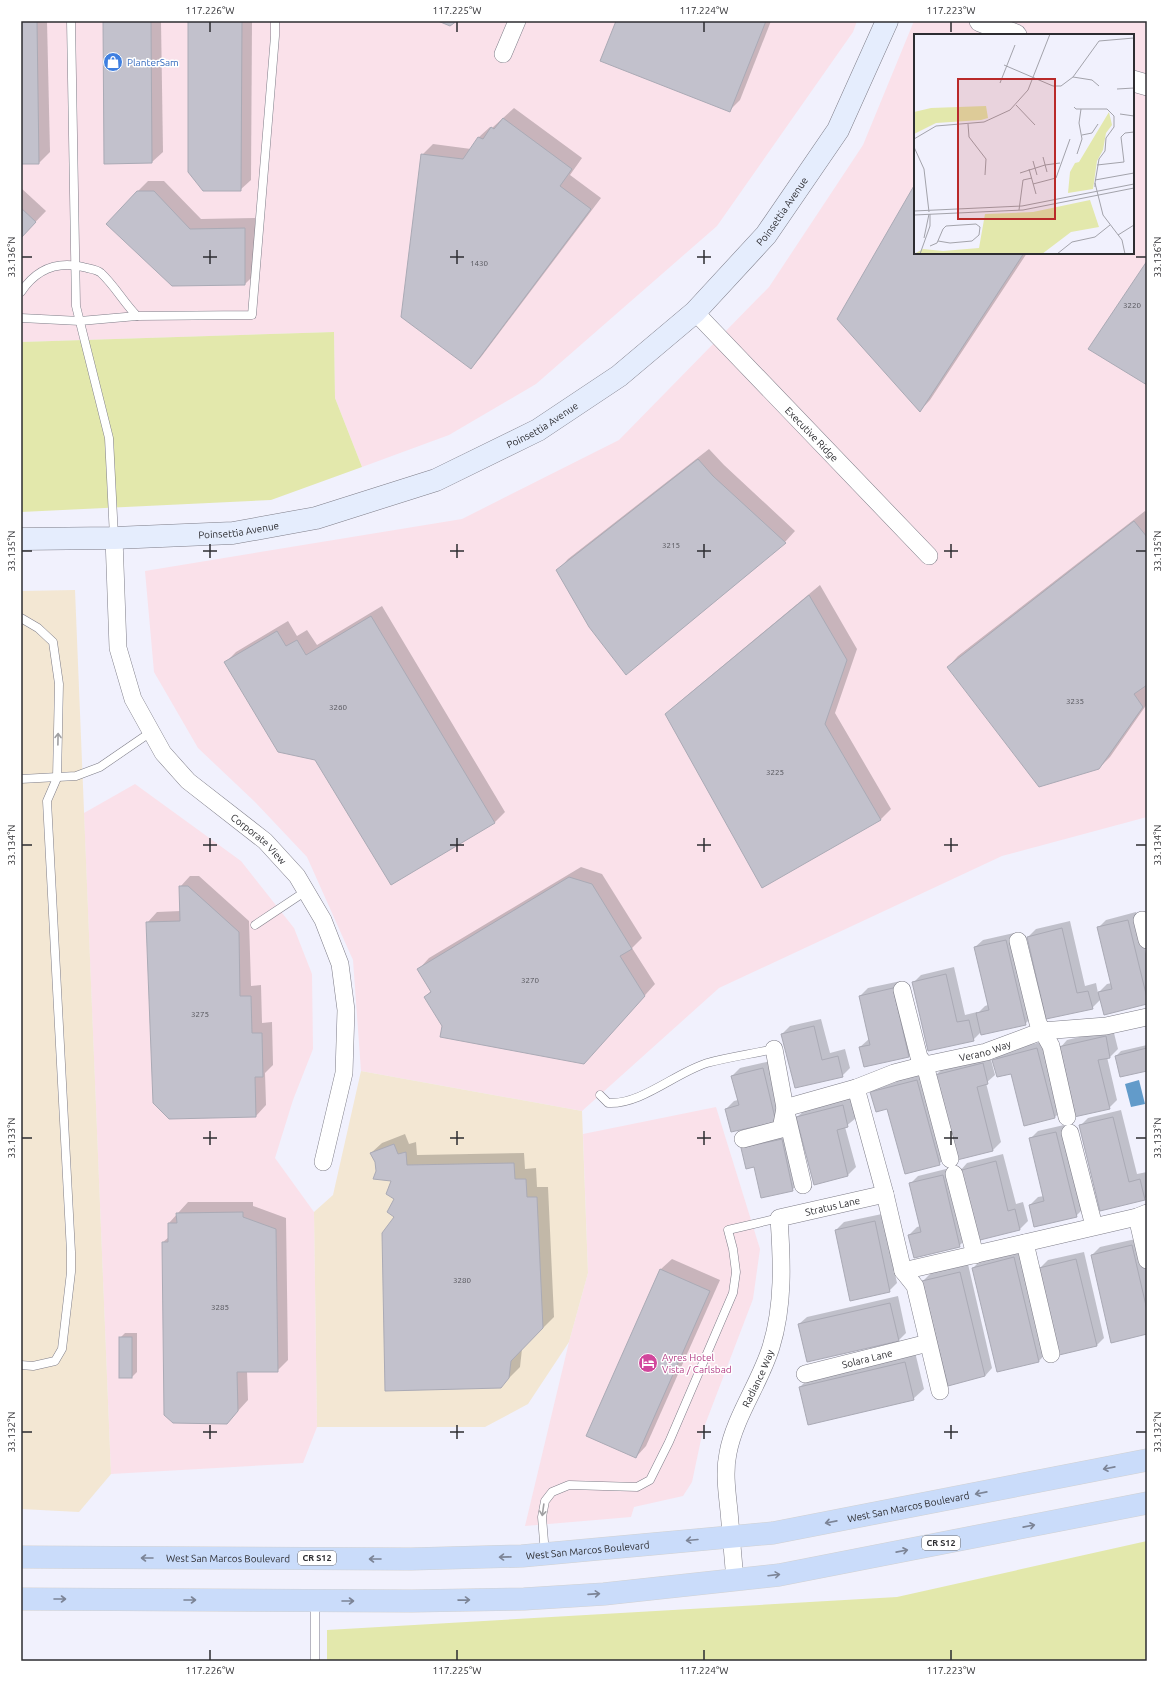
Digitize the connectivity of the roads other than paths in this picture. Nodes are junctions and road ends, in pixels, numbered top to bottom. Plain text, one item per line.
1 (70, 21) edge
2 (275, 21) edge
3 (517, 21) edge
4 (887, 21) edge
5 (980, 21) edge
6 (1013, 34) edge
7 (503, 54) dead end
8 (1134, 81) edge
9 (1147, 85) edge
10 (75, 264) junction
11 (21, 292) edge
12 (695, 312) junction
13 (136, 316) junction
14 (21, 318) edge
15 (80, 321) junction
16 (114, 538) junction
17 (21, 539) edge
18 (930, 556) dead end
19 (21, 618) edge
20 (151, 732) junction
21 (57, 778) junction
22 (21, 779) edge
23 (306, 891) junction
24 (1142, 920) dead end
25 (255, 925) dead end
26 (1147, 940) edge
27 (1018, 941) dead end
28 (902, 990) dead end
29 (1147, 1017) edge
30 (1042, 1031) junction
31 (774, 1049) joint
32 (925, 1065) junction
33 (856, 1088) junction
34 (600, 1095) dead end
35 (785, 1108) junction
36 (743, 1139) dead end
37 (323, 1162) dead end
38 (803, 1185) dead end
39 (885, 1194) junction
40 (1142, 1215) edge
41 (779, 1218) junction
42 (1094, 1226) junction
43 (1025, 1242) junction
44 (975, 1255) junction
45 (1147, 1260) edge
46 (903, 1271) junction
47 (928, 1343) junction
48 (1051, 1354) dead end
49 (21, 1366) edge
50 (805, 1374) dead end
51 (940, 1391) dead end
52 (1147, 1460) edge
53 (1147, 1503) edge
54 (731, 1537) junction
55 (545, 1554) junction
56 (21, 1557) edge
57 (735, 1580) junction
58 (21, 1599) edge
59 (315, 1600) junction
60 (315, 1661) edge

1 - 10 lane
2 - 13 lane
3 - 7 street
4 - 12 main road, Poinsettia Avenue
5 - 6 street
8 - 9 street
10 - 11 lane
10 - 13 lane
10 - 15 lane
12 - 16 main road, Poinsettia Avenue
12 - 18 street, Executive Ridge
13 - 15 lane
14 - 15 lane
15 - 16 lane
16 - 17 main road, Poinsettia Avenue
16 - 20 street, Corporate View
21 -> 19 lane
20 - 21 lane
20 - 23 street, Corporate View
21 - 22 lane
21 - 49 lane
23 - 25 lane
23 - 37 street, Corporate View
24 - 26 street
27 - 30 street
28 - 32 street
29 - 30 street, Verano Way
30 - 32 street, Verano Way
30 - 42 street
31 - 34 lane
31 - 35 street
32 - 33 street, Verano Way
32 - 44 street
33 - 35 street, Verano Way
33 - 39 street
35 - 36 street
35 - 38 street
39 - 41 street, Stratus Lane
39 - 46 street
40 - 42 street
40 - 45 street
41 - 54 street, Radiance Way
41 -> 55 lane
42 - 43 street
43 - 44 street
43 - 48 street
44 - 46 street
46 - 47 street
47 - 50 street, Solara Lane
47 - 51 street
52 -> 54 main road, West San Marcos Boulevard / CR S12
57 -> 53 main road, CR S12
54 -> 55 main road, West San Marcos Boulevard / CR S12
54 - 57 street, Radiance Way
55 -> 56 main road, West San Marcos Boulevard / CR S12
59 -> 57 main road, CR S12
58 -> 59 main road, CR S12
59 - 60 lane

